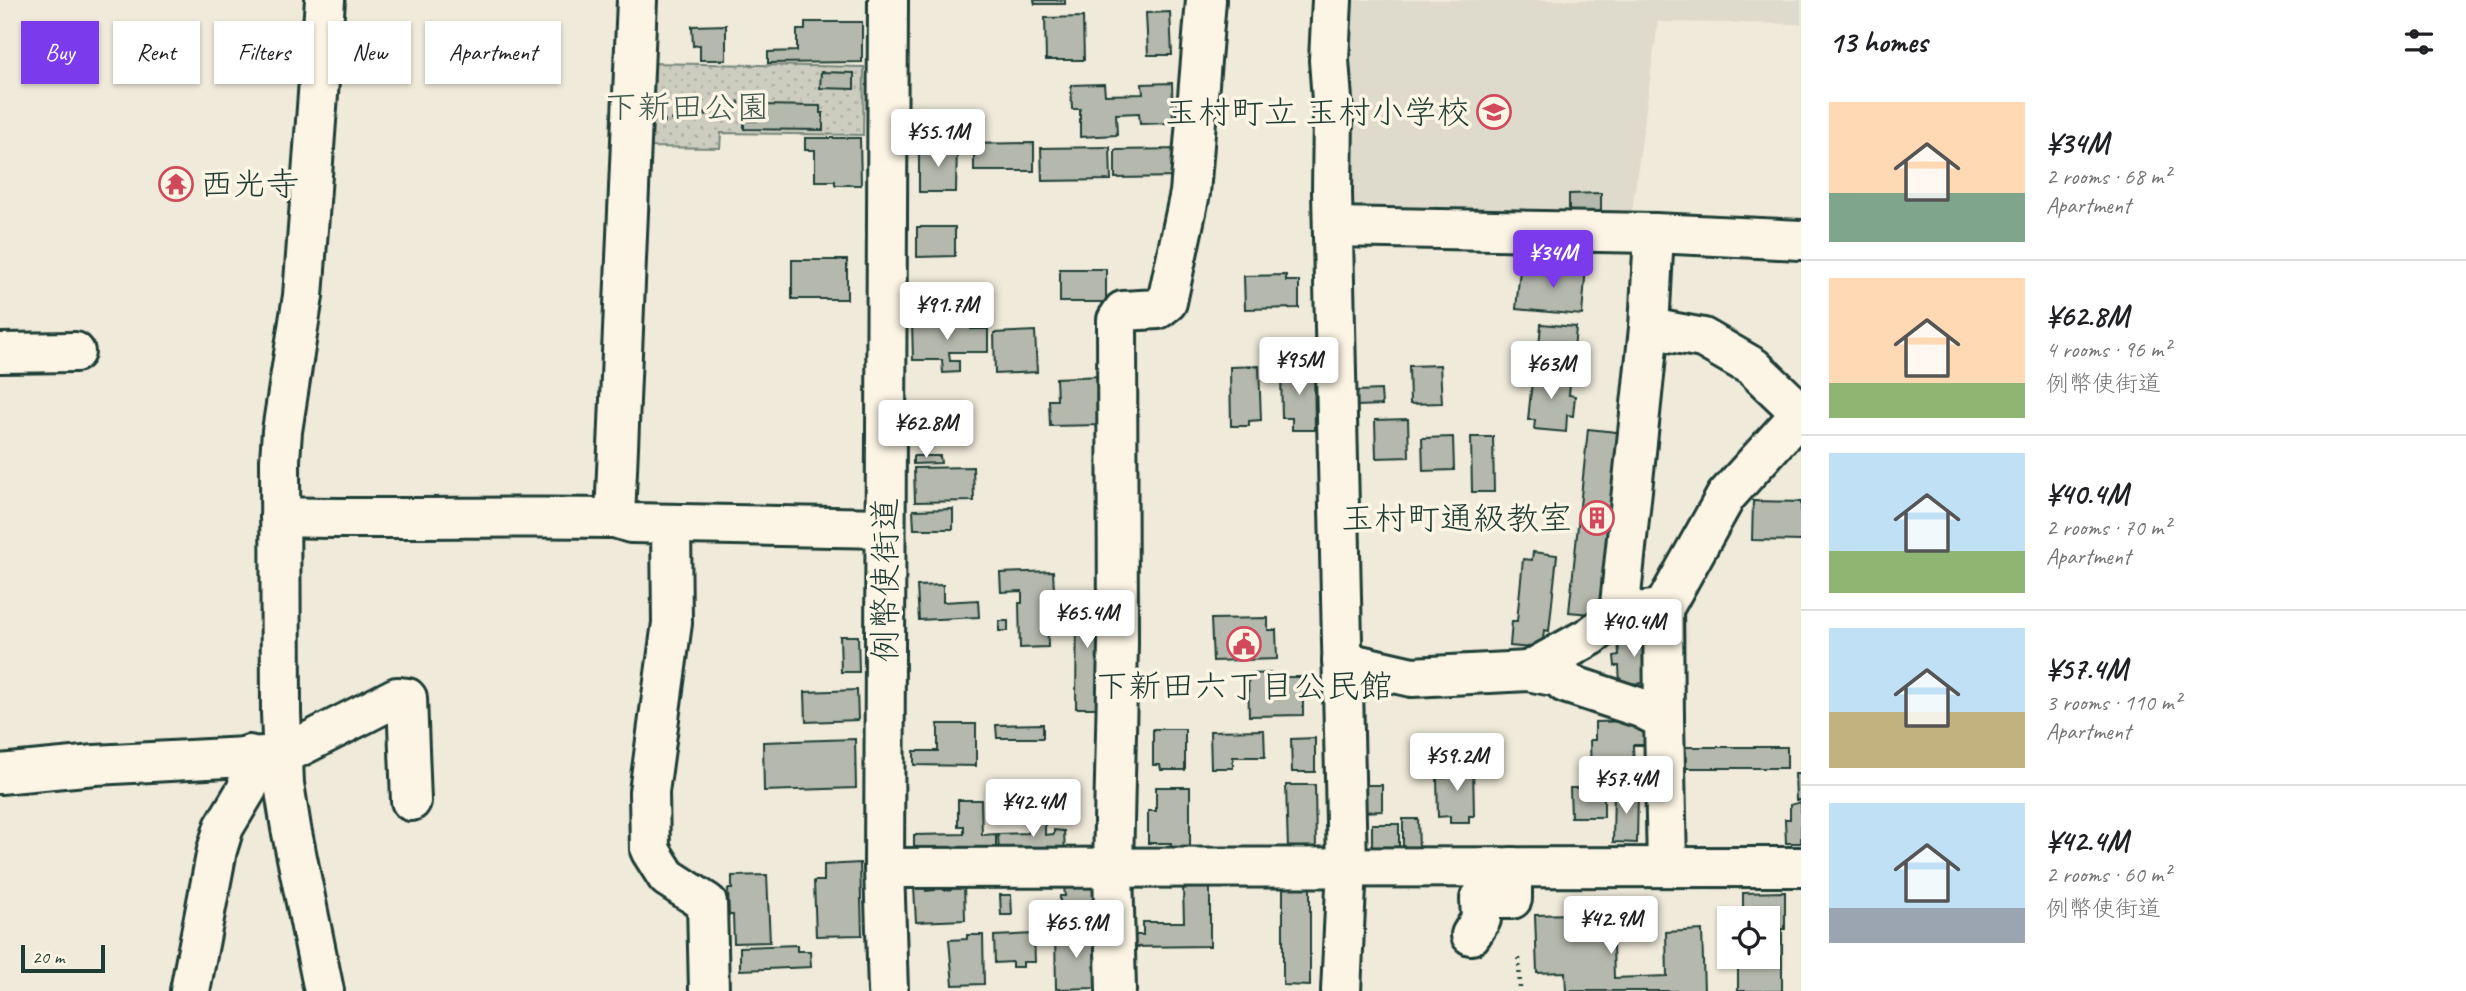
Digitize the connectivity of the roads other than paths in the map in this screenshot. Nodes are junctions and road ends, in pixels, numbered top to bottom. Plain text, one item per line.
1 (325, 0) edge
2 (637, 0) edge
3 (888, 0) edge
4 (1206, 0) edge
5 (1332, 0) edge
6 (1334, 227) junction
7 (1654, 233) junction
8 (1801, 240) edge
9 (1649, 328) junction
10 (75, 352) dead end
11 (0, 353) edge
12 (1801, 413) edge
13 (280, 517) junction
14 (615, 518) junction
15 (671, 524) junction
16 (885, 528) junction
17 (1663, 609) junction
18 (1619, 614) junction
19 (1342, 661) junction
20 (1528, 671) junction
21 (1664, 720) junction
22 (266, 755) junction
23 (0, 774) edge
24 (411, 801) dead end
25 (1346, 867) junction
26 (1512, 867) junction
27 (1667, 867) junction
28 (1801, 867) edge
29 (884, 868) junction
30 (1113, 868) junction
31 (1471, 935) dead end
32 (190, 991) edge
33 (324, 991) edge
34 (709, 991) edge
35 (888, 991) edge
36 (1116, 991) edge
37 (1341, 991) edge

1 - 13 street
2 - 14 street
3 - 16 street, 例幣使街道
4 - 30 street
5 - 6 street
6 - 7 street
6 - 19 street
7 - 8 street
7 - 9 street
9 - 12 street
9 - 18 street
10 - 11 street
12 - 17 street
13 - 14 street
13 - 22 street
14 - 15 street
15 - 16 street
15 - 34 street
16 - 29 street, 例幣使街道
17 - 18 street
17 - 21 street
18 - 20 street
19 - 20 street
19 - 25 street
20 - 21 street
21 - 27 street
22 - 23 street
22 - 24 street
22 - 32 street
22 - 33 street
25 - 26 street
25 - 30 street
25 - 37 street
26 - 27 street
26 - 31 street
27 - 28 street
29 - 30 street
29 - 35 street, 例幣使街道
30 - 36 street

